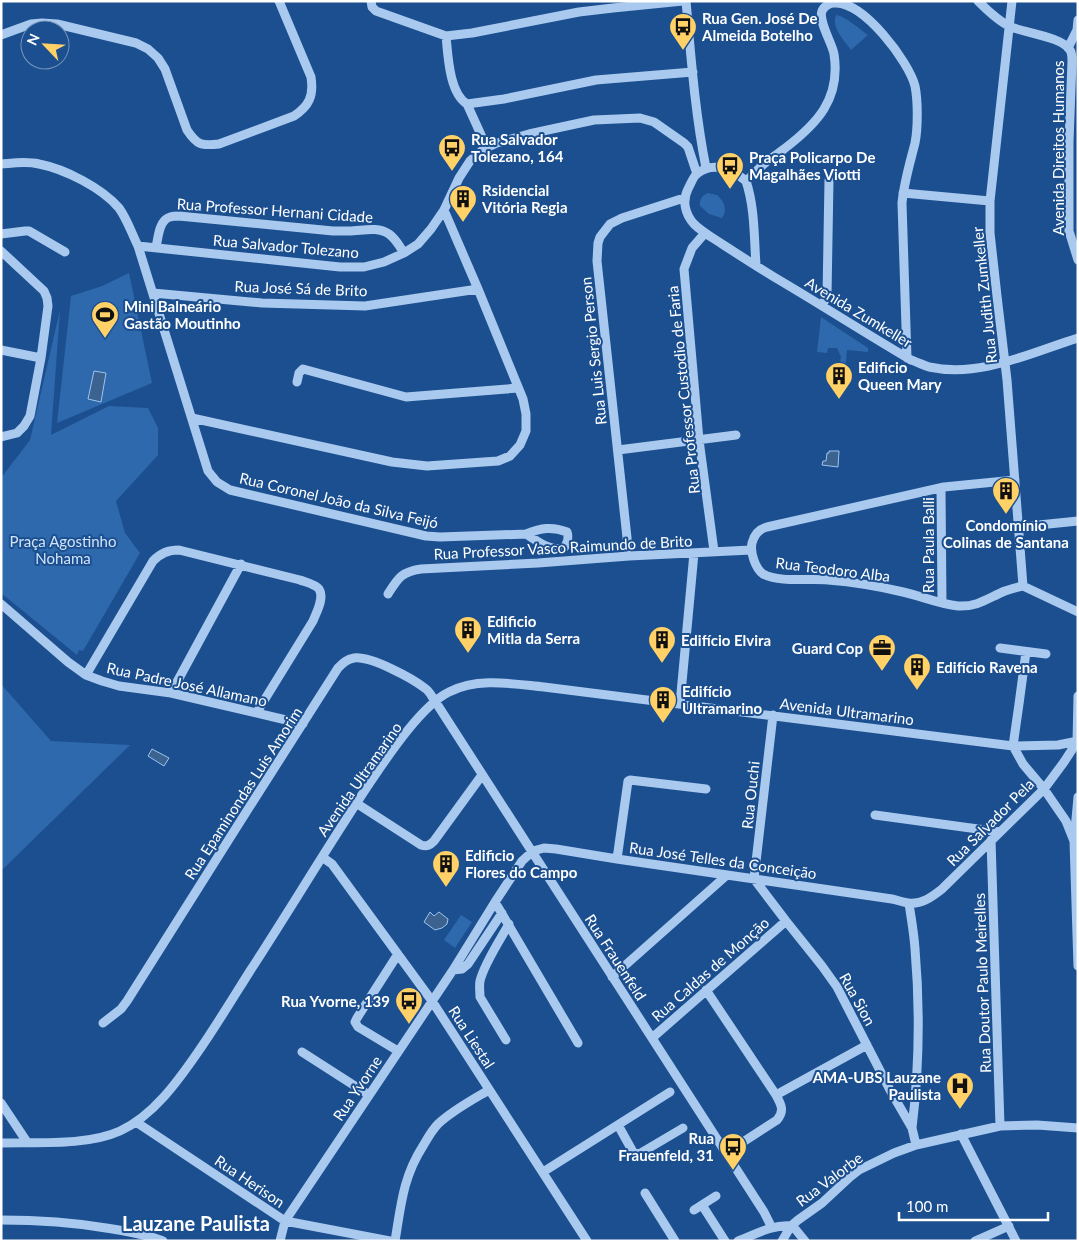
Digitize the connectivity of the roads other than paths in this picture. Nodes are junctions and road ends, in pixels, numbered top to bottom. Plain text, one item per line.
1 (279, 1) edge
2 (371, 1) edge
3 (685, 1) edge
4 (978, 1) edge
5 (1012, 1) edge
6 (1078, 20) edge
7 (1009, 26) junction
8 (1078, 30) edge
9 (1, 35) edge
10 (446, 36) junction
11 (1068, 48) junction
12 (693, 72) junction
13 (466, 104) junction
14 (487, 148) junction
15 (1, 164) edge
16 (706, 168) junction
17 (697, 174) junction
18 (829, 180) dead end
19 (746, 181) junction
20 (903, 193) junction
21 (684, 198) junction
22 (990, 201) junction
23 (444, 210) junction
24 (1074, 232) edge
25 (705, 233) junction
26 (1, 234) edge
27 (138, 246) junction
28 (156, 248) junction
29 (1, 251) edge
30 (64, 252) dead end
31 (404, 253) junction
32 (1078, 260) edge
33 (756, 265) junction
34 (478, 289) junction
35 (153, 293) junction
36 (822, 306) junction
37 (1077, 342) edge
38 (1, 350) edge
39 (41, 358) junction
40 (907, 358) junction
41 (1005, 363) junction
42 (297, 382) dead end
43 (518, 388) junction
44 (192, 418) junction
45 (736, 435) dead end
46 (1, 436) edge
47 (699, 440) junction
48 (618, 450) junction
49 (1015, 480) junction
50 (941, 488) junction
51 (1078, 521) edge
52 (1019, 527) junction
53 (526, 534) dead end
54 (751, 550) junction
55 (714, 551) junction
56 (694, 552) junction
57 (629, 556) junction
58 (241, 564) junction
59 (1023, 586) junction
60 (388, 594) dead end
61 (942, 603) junction
62 (1, 604) edge
63 (1078, 612) edge
64 (1000, 648) dead end
65 (1026, 652) junction
66 (1046, 654) dead end
67 (86, 675) junction
68 (171, 693) junction
69 (1078, 696) edge
70 (435, 701) junction
71 (680, 704) junction
72 (257, 712) junction
73 (773, 715) junction
74 (303, 724) junction
75 (1077, 741) edge
76 (1012, 746) junction
77 (482, 776) junction
78 (706, 789) dead end
79 (1044, 789) junction
80 (1078, 797) edge
81 (356, 803) junction
82 (875, 815) dead end
83 (1000, 832) junction
84 (991, 840) junction
85 (1074, 840) junction
86 (532, 851) junction
87 (322, 858) junction
88 (617, 859) junction
89 (727, 875) junction
90 (754, 878) junction
91 (495, 902) junction
92 (909, 903) junction
93 (502, 913) junction
94 (786, 921) junction
95 (509, 924) junction
96 (398, 954) junction
97 (1078, 966) edge
98 (453, 970) junction
99 (612, 977) junction
100 (706, 990) junction
101 (432, 1001) junction
102 (103, 1023) dead end
103 (652, 1038) junction
104 (506, 1040) dead end
105 (578, 1043) dead end
106 (867, 1045) junction
107 (302, 1052) dead end
108 (398, 1052) junction
109 (489, 1090) junction
110 (670, 1092) dead end
111 (776, 1094) junction
112 (369, 1095) junction
113 (1, 1103) edge
114 (136, 1122) junction
115 (618, 1125) junction
116 (1000, 1126) junction
117 (683, 1128) dead end
118 (912, 1128) junction
119 (1078, 1128) edge
120 (961, 1134) junction
121 (27, 1142) junction
122 (1, 1143) edge
123 (916, 1145) junction
124 (726, 1152) junction
125 (543, 1172) junction
126 (645, 1193) dead end
127 (716, 1196) dead end
128 (1, 1220) edge
129 (285, 1221) junction
130 (791, 1226) junction
131 (1009, 1226) junction
132 (772, 1228) junction
133 (163, 1241) edge
134 (280, 1241) edge
135 (390, 1241) edge
136 (395, 1241) edge
137 (588, 1241) edge
138 (675, 1241) edge
139 (725, 1241) edge
140 (738, 1241) edge
141 (782, 1241) edge
142 (804, 1241) edge
143 (975, 1241) edge
144 (1016, 1241) edge

1 - 9 street
2 - 10 street
3 - 10 street
3 - 12 street
4 - 7 street, Avenida Direitos Humanos
5 - 7 street, Rua Judith Zumkeller
6 - 8 street
7 - 11 street, Avenida Direitos Humanos
7 - 22 street, Rua Judith Zumkeller
8 - 11 street
10 - 13 street
11 - 24 street, Avenida Direitos Humanos
12 - 13 street
12 - 16 street
13 - 14 street
14 - 17 street, Rua Salvador Tolezano
14 - 23 street, Rua Salvador Tolezano
15 - 27 street
16 - 17 street
16 - 19 street
17 - 21 street
18 - 36 street
19 - 20 street
19 - 33 street
20 - 22 street
20 - 40 street
21 - 25 street, Avenida Zumkeller
21 - 48 street, Rua Luis Sergio Person
22 - 41 street, Rua Judith Zumkeller
23 - 31 street, Rua Salvador Tolezano
23 - 34 street
24 - 32 street, Avenida Direitos Humanos
25 - 33 street, Avenida Zumkeller
25 - 47 street, Rua Professor Custodio de Faria
26 - 30 street
27 - 28 street, Rua Salvador Tolezano
27 - 35 street, Rua Coronel João da Silva Feijó
28 - 31 street, Rua Salvador Tolezano
28 - 31 street, Rua Professor Hernani Cidade
29 - 39 street
33 - 36 street, Avenida Zumkeller
34 - 35 street, Rua José Sá de Brito
34 - 43 street
35 - 44 street, Rua Coronel João da Silva Feijó
36 - 40 street, Avenida Zumkeller
37 - 41 street, Avenida Zumkeller
38 - 39 street
39 - 46 street
40 - 41 street, Avenida Zumkeller
41 - 49 street, Rua Judith Zumkeller
42 - 43 street
43 - 44 street
44 - 53 street, Rua Coronel João da Silva Feijó
45 - 47 street
47 - 48 street
47 - 55 street, Rua Professor Custodio de Faria
48 - 57 street, Rua Luis Sergio Person
49 - 50 street
49 - 52 street, Rua Judith Zumkeller
50 - 54 street
50 - 61 street, Rua Paula Balli
51 - 52 street
52 - 59 street, Rua Judith Zumkeller
54 - 55 street, Rua Professor Vasco Raimundo de Brito
54 - 61 street, Rua Teodoro Alba
55 - 56 street, Rua Professor Vasco Raimundo de Brito
56 - 57 street, Rua Professor Vasco Raimundo de Brito
56 - 71 street
57 - 60 street, Rua Professor Vasco Raimundo de Brito
58 - 67 street
58 - 68 street
58 - 72 street
59 - 61 street, Rua Teodoro Alba
59 - 63 street
62 - 67 street, Rua Padre José Allamano
64 - 65 street
65 - 66 street
65 - 76 street
67 - 68 street, Rua Padre José Allamano
68 - 72 street, Rua Padre José Allamano
69 - 75 street
70 - 71 street, Avenida Ultramarino
70 - 74 street, Rua Epaminondas Luis Amorim
70 - 77 street, Rua Frauenfeld
70 - 81 street, Avenida Ultramarino
71 - 73 street, Avenida Ultramarino
72 - 74 street, Rua Padre José Allamano
73 - 76 street, Avenida Ultramarino
73 - 90 street, Rua Ouchi
74 - 102 street, Rua Epaminondas Luis Amorim
75 - 76 street, Avenida Ultramarino
75 - 79 street, Rua Salvador Pela
76 - 79 street
77 - 81 street
77 - 86 street, Rua Frauenfeld
78 - 88 street
79 - 83 street, Rua Salvador Pela
79 - 85 street
80 - 85 street
81 - 87 street, Avenida Ultramarino
82 - 83 street
83 - 84 street, Rua Salvador Pela
84 - 92 street, Rua Salvador Pela
84 - 116 street, Rua Doutor Paulo Meirelles
85 - 97 street
86 - 88 street, Rua José Telles da Conceição
86 - 91 street, Rua Yvorne
86 - 99 street, Rua Frauenfeld
87 - 96 street, Rua Liestal
87 - 114 street, Avenida Ultramarino
88 - 89 street, Rua José Telles da Conceição
89 - 90 street, Rua José Telles da Conceição
89 - 99 street
90 - 92 street, Rua José Telles da Conceição
90 - 94 street, Rua Sion
91 - 93 street
91 - 98 street, Rua Yvorne
92 - 118 street
93 - 95 street
93 - 98 street, Rua Yvorne
94 - 100 street, Rua Caldas de Monção
94 - 106 street, Rua Sion
95 - 104 street
95 - 105 street
96 - 101 street, Rua Liestal
96 - 108 street
98 - 101 street, Rua Yvorne
99 - 103 street, Rua Frauenfeld
100 - 103 street, Rua Caldas de Monção
100 - 111 street
101 - 108 street, Rua Yvorne
101 - 109 street, Rua Liestal
103 - 124 street, Rua Frauenfeld
106 - 111 street
106 - 118 street, Rua Sion
107 - 112 street
108 - 112 street, Rua Yvorne
109 - 125 street, Rua Liestal
109 - 136 street
110 - 115 street
111 - 124 street
112 - 129 street, Rua Yvorne
113 - 121 street
114 - 121 street, Avenida Ultramarino
114 - 129 street, Rua Herison
115 - 117 street
115 - 125 street
116 - 119 street, Rua Valorbe
116 - 120 street, Rua Valorbe
118 - 123 street, Rua Sion
120 - 123 street, Rua Valorbe
120 - 131 street
121 - 122 street, Avenida Ultramarino
123 - 130 street, Rua Valorbe
124 - 132 street, Rua Frauenfeld
125 - 137 street, Rua Liestal
126 - 138 street
127 - 139 street
128 - 133 street
129 - 134 street, Rua Yvorne
129 - 135 street, Rua Herison
130 - 132 street
130 - 141 street, Rua Valorbe
130 - 142 street
131 - 143 street
131 - 144 street
132 - 140 street

